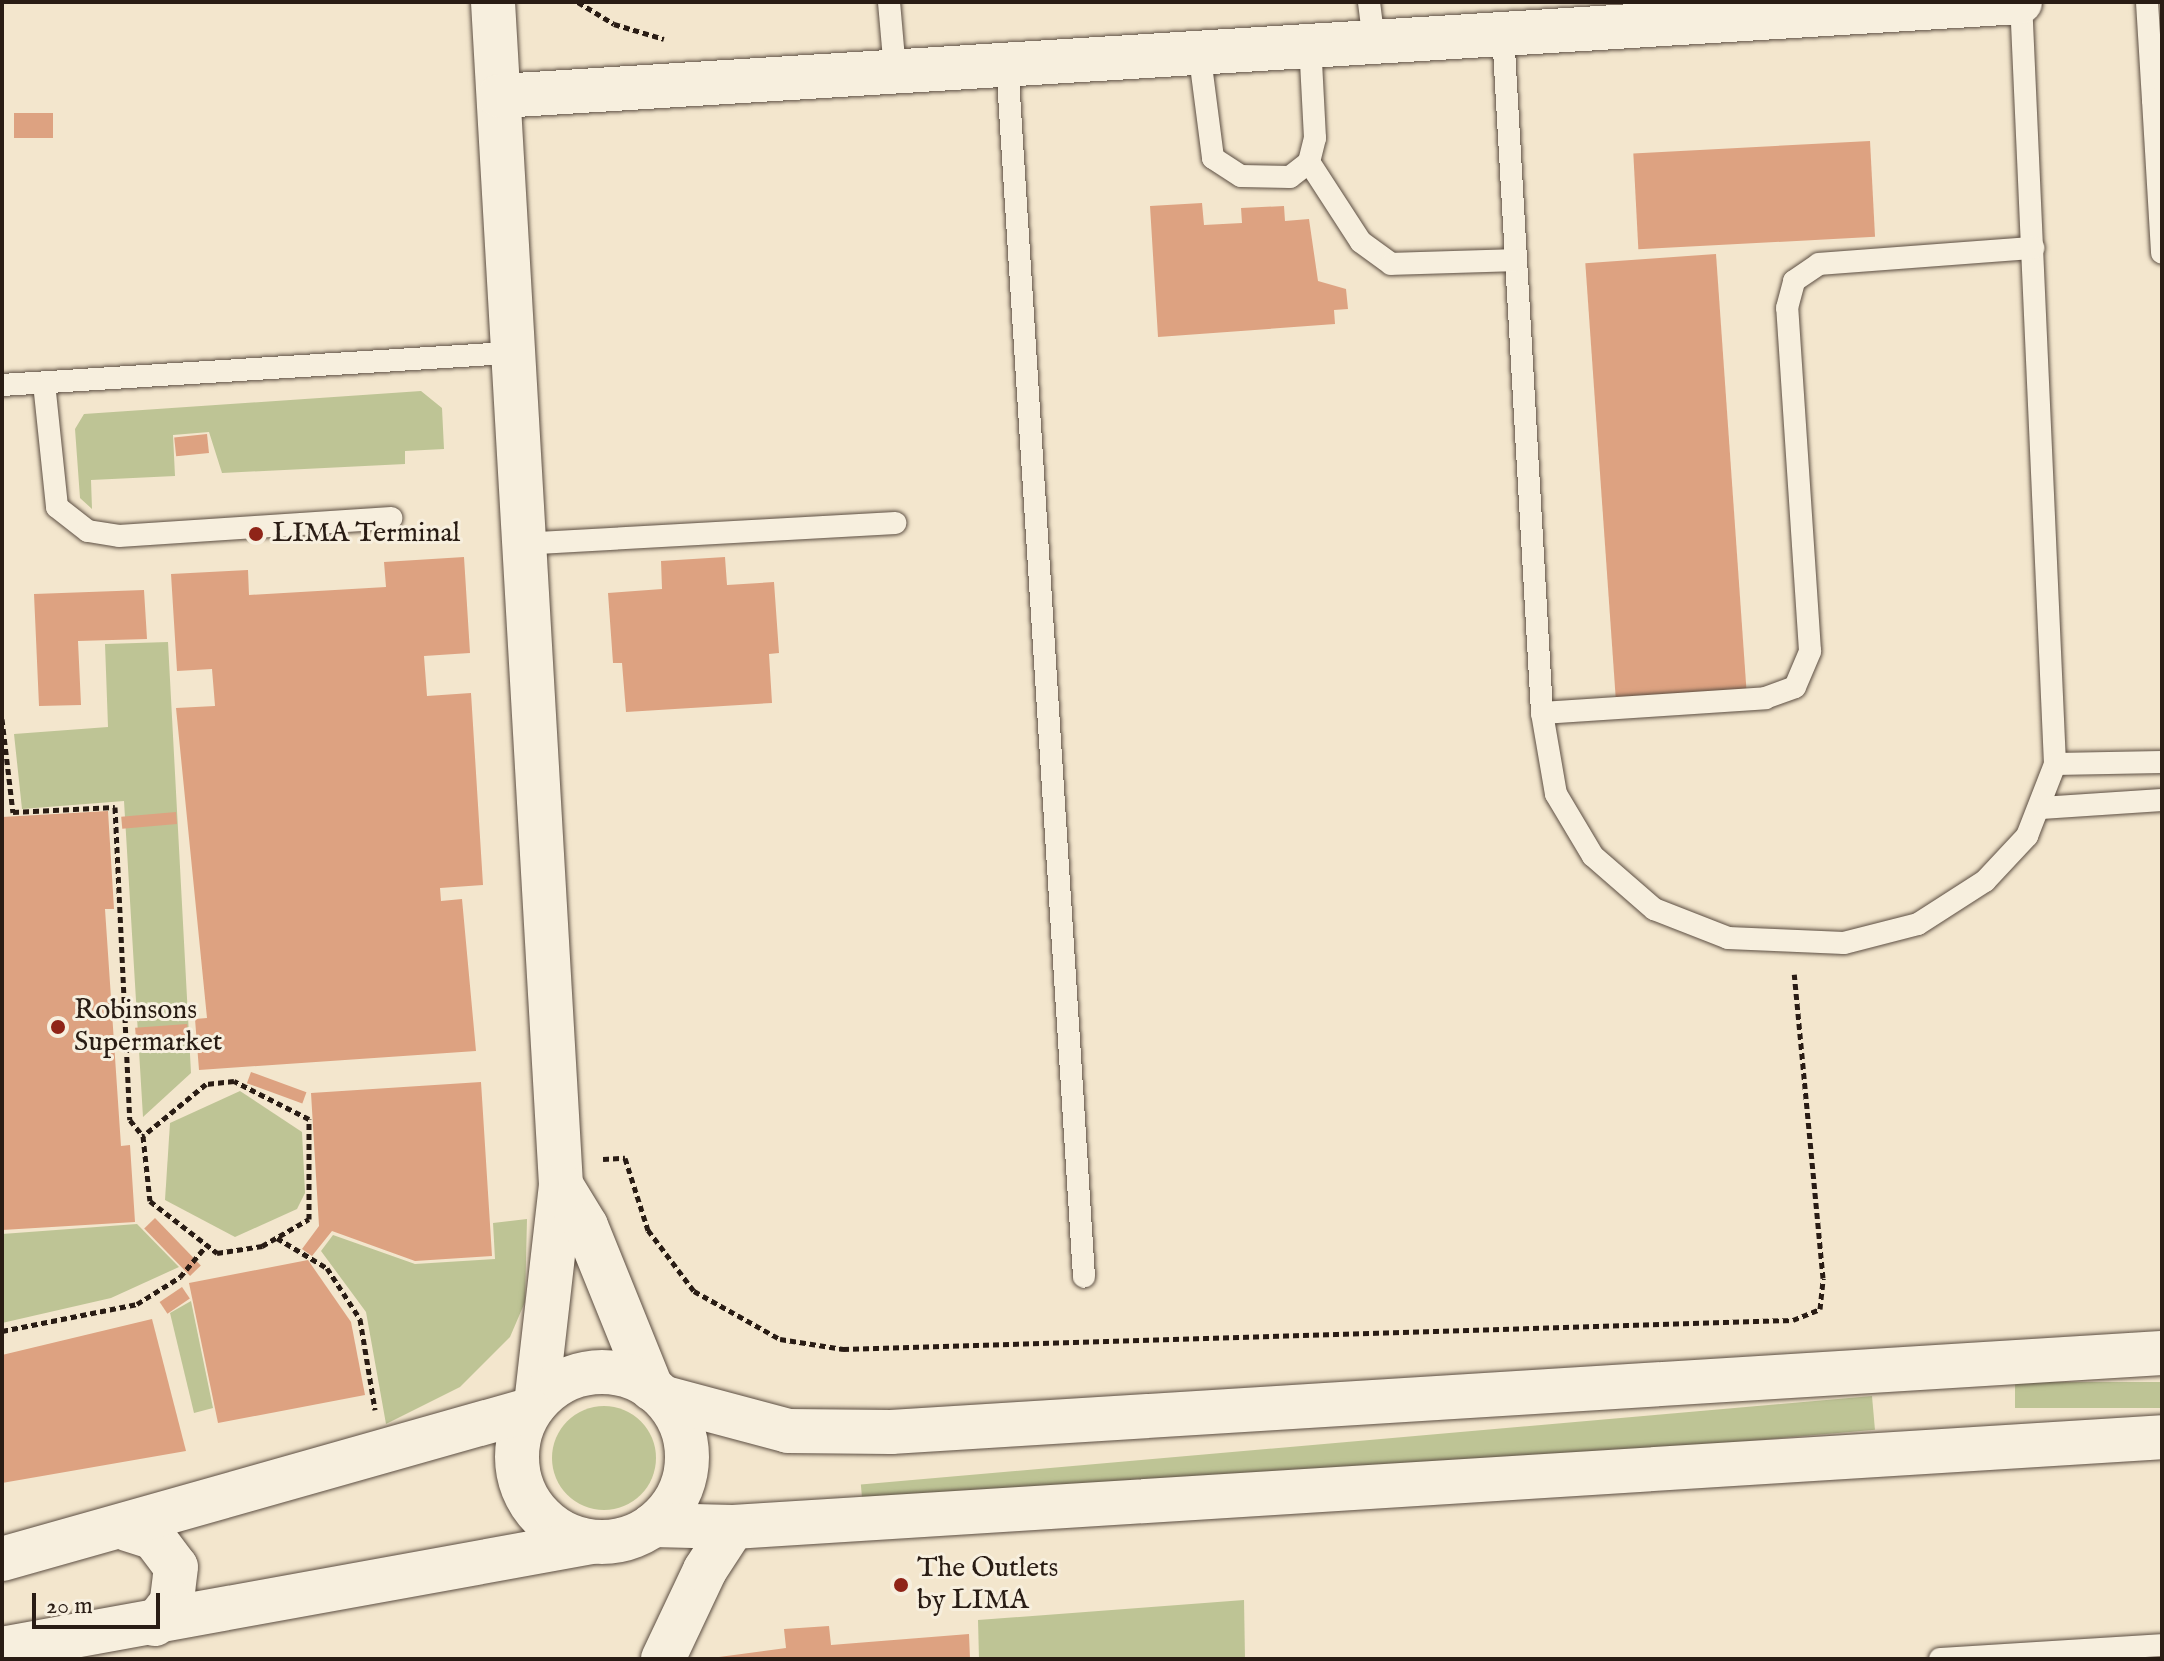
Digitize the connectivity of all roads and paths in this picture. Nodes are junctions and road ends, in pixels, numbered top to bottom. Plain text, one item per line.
1 (493, 2) edge
2 (578, 2) edge
3 (889, 2) edge
4 (2020, 2) edge
5 (2147, 2) edge
6 (1769, 8) edge
7 (1584, 14) edge
8 (1371, 20) edge
9 (1503, 32) junction
10 (680, 41) dead end
11 (1310, 42) junction
12 (1199, 50) junction
13 (1007, 63) junction
14 (895, 71) junction
15 (500, 96) junction
16 (2157, 100) edge
17 (1309, 162) junction
18 (2033, 248) junction
19 (2162, 253) edge
20 (1516, 260) junction
21 (508, 353) junction
22 (44, 383) junction
23 (2, 385) edge
24 (391, 518) dead end
25 (895, 523) dead end
26 (520, 544) junction
27 (1542, 713) junction
28 (2, 719) edge
29 (2162, 762) edge
30 (2055, 764) junction
31 (2162, 800) edge
32 (2041, 808) junction
33 (1791, 945) junction
34 (143, 1136) junction
35 (561, 1173) junction
36 (277, 1238) junction
37 (206, 1246) junction
38 (1084, 1277) dead end
39 (2, 1331) edge
40 (2162, 1353) edge
41 (658, 1393) junction
42 (532, 1407) junction
43 (2162, 1437) edge
44 (365, 1459) junction
45 (653, 1525) junction
46 (733, 1527) junction
47 (127, 1529) junction
48 (592, 1542) junction
49 (2, 1559) edge
50 (150, 1636) edge
51 (2162, 1645) edge
52 (2, 1649) edge
53 (663, 1659) edge
54 (1940, 1659) edge

1 - 15 street
2 - 10 path
3 - 14 lane
4 - 6 street
4 - 18 lane
5 - 16 lane
6 - 7 street
7 - 9 street
8 - 9 street
8 - 11 street
9 - 20 lane
11 - 12 street
11 - 17 lane
12 - 13 street
12 - 17 lane
13 - 14 street
13 - 38 lane
14 - 15 street
15 - 21 street
16 - 19 lane
17 - 20 lane
18 - 27 lane
18 - 30 lane
20 - 27 lane
21 - 22 lane
21 - 26 street
22 - 23 lane
22 - 24 lane
25 - 26 lane
26 - 35 street
27 - 33 lane
28 - 34 path
29 - 30 lane
30 - 32 lane
31 - 32 lane
32 - 33 lane
33 - 35 path
34 - 36 path
34 - 37 path
35 - 41 street
35 - 42 street
36 - 37 path
36 - 44 path
37 - 39 path
40 - 41 street
41 - 42 street
41 - 45 street
42 - 44 street
42 - 48 street
43 - 46 street
44 - 47 street
45 - 46 street
45 - 48 street
46 - 53 street
47 - 49 street
47 - 50 street
48 - 50 street
50 - 52 street
51 - 54 lane

